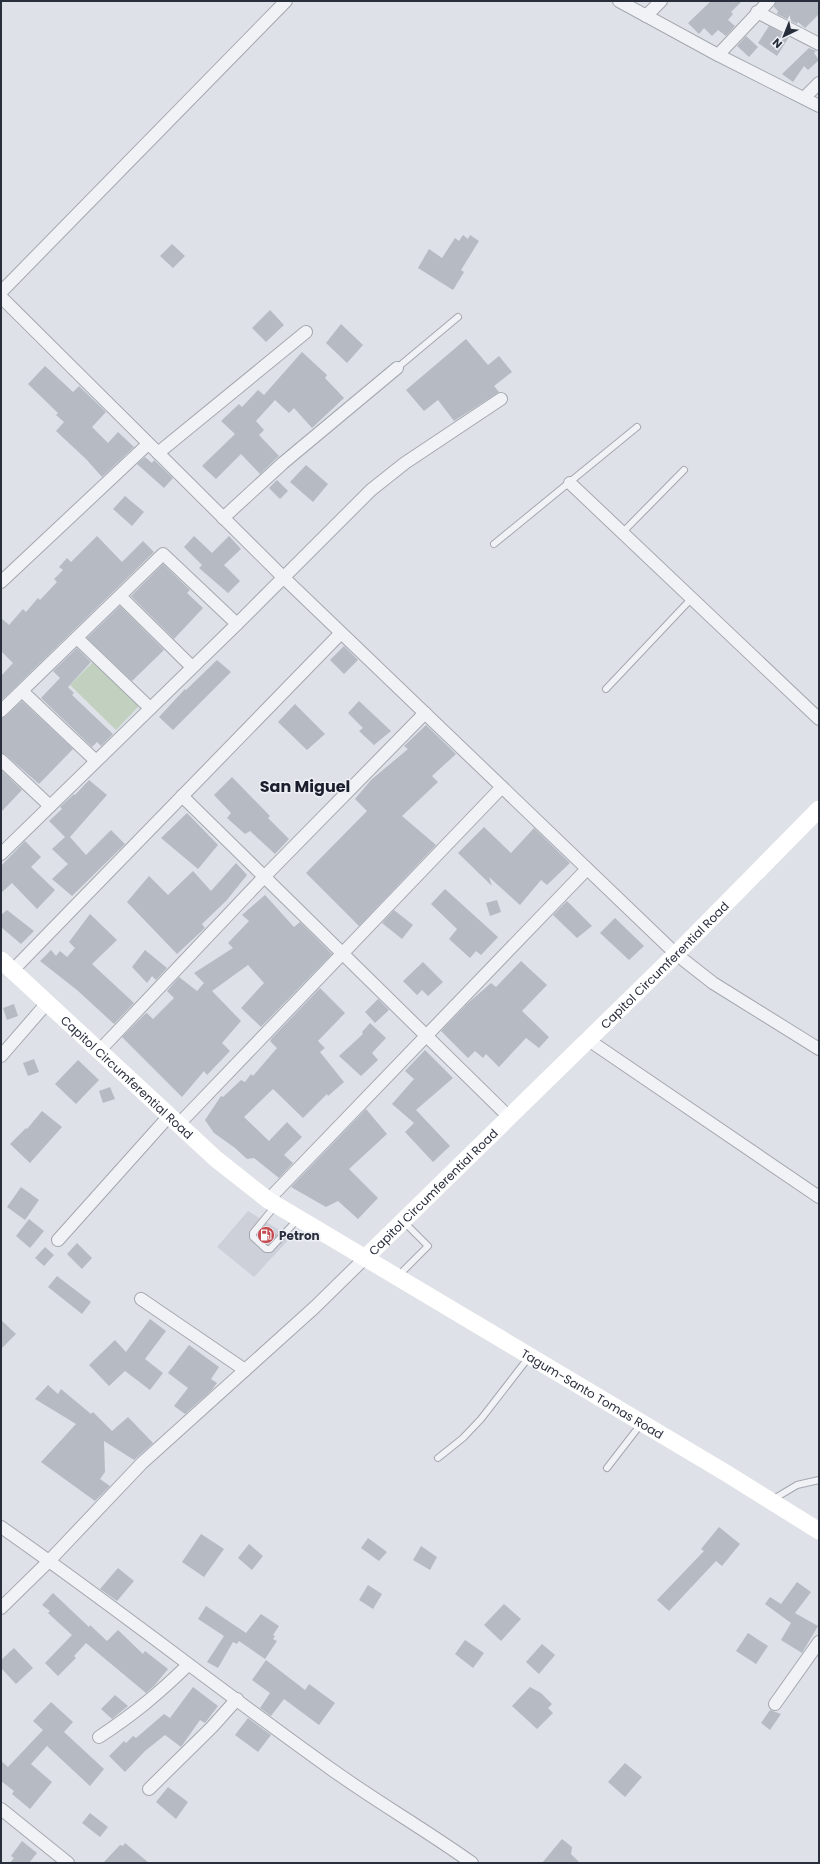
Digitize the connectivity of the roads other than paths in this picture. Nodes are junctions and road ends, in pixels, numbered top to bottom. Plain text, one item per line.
1 (286, 1) edge
2 (619, 1) edge
3 (661, 1) edge
4 (769, 1) edge
5 (757, 12) junction
6 (646, 16) junction
7 (819, 44) edge
8 (718, 55) junction
9 (819, 83) edge
10 (804, 98) junction
11 (819, 106) edge
12 (1, 292) edge
13 (1, 297) edge
14 (458, 317) dead end
15 (306, 332) dead end
16 (397, 368) joint
17 (500, 399) dead end
18 (637, 427) dead end
19 (148, 444) junction
20 (158, 453) junction
21 (684, 470) dead end
22 (570, 483) junction
23 (223, 518) junction
24 (622, 533) junction
25 (494, 544) dead end
26 (283, 577) junction
27 (1, 582) edge
28 (120, 596) junction
29 (691, 599) junction
30 (237, 624) junction
31 (341, 633) junction
32 (77, 638) junction
33 (192, 667) junction
34 (606, 689) dead end
35 (22, 691) junction
36 (150, 708) junction
37 (1, 711) edge
38 (425, 713) junction
39 (819, 719) edge
40 (1, 760) edge
41 (96, 761) junction
42 (502, 787) junction
43 (182, 796) junction
44 (50, 806) junction
45 (819, 809) edge
46 (1, 854) edge
47 (587, 870) junction
48 (264, 877) junction
49 (342, 954) junction
50 (676, 954) junction
51 (7, 966) edge
52 (48, 1004) junction
53 (426, 1036) junction
54 (587, 1040) junction
55 (819, 1049) edge
56 (98, 1051) junction
57 (1, 1056) edge
58 (508, 1117) junction
59 (173, 1120) junction
60 (819, 1197) edge
61 (272, 1202) junction
62 (298, 1218) junction
63 (403, 1221) junction
64 (58, 1240) dead end
65 (365, 1258) junction
66 (396, 1277) junction
67 (141, 1300) dead end
68 (530, 1356) junction
69 (245, 1370) junction
70 (642, 1423) junction
71 (438, 1458) dead end
72 (607, 1468) dead end
73 (819, 1480) edge
74 (771, 1501) junction
75 (1, 1527) edge
76 (819, 1531) edge
77 (49, 1561) junction
78 (1, 1608) edge
79 (819, 1642) edge
80 (188, 1665) junction
81 (237, 1699) junction
82 (775, 1704) dead end
83 (99, 1737) dead end
84 (149, 1789) dead end
85 (1, 1809) edge
86 (68, 1863) edge
87 (472, 1863) edge

1 - 12 street
2 - 6 street
3 - 6 street
4 - 5 street
5 - 7 street
5 - 8 street
6 - 8 street
8 - 10 street
9 - 10 street
10 - 11 street
13 - 19 street
14 - 16 lane
15 - 20 street
16 - 23 street
17 - 26 street
18 - 22 lane
19 - 20 street
19 - 27 street
20 - 23 street
21 - 24 lane
22 - 24 street
22 - 25 lane
23 - 26 street
24 - 29 street
26 - 30 street
26 - 31 street
28 - 30 street
28 - 32 street
28 - 33 street
29 - 34 lane
29 - 39 street
30 - 33 street
31 - 38 street
31 - 43 street
32 - 35 street
32 - 36 street
33 - 36 street
35 - 37 street
35 - 41 street
36 - 41 street
38 - 42 street
38 - 48 street
40 - 44 street
41 - 44 street
42 - 47 street
42 - 49 street
43 - 48 street
43 - 51 street
44 - 46 street
45 - 50 main road, Capitol Circumferential Road
47 - 50 street
47 - 53 street
48 - 49 street
48 - 56 street
49 - 53 street
49 - 59 street
50 - 54 main road, Capitol Circumferential Road
50 - 55 street
51 - 52 main road, Capitol Circumferential Road
52 - 56 main road, Capitol Circumferential Road
52 - 57 street
53 - 58 street
53 - 61 street
54 - 58 main road, Capitol Circumferential Road
54 - 60 street
56 - 59 main road, Capitol Circumferential Road
58 - 63 main road, Capitol Circumferential Road
59 - 61 main road, Capitol Circumferential Road
59 - 64 street
61 - 62 main road, Capitol Circumferential Road
61 - 62 lane
62 - 65 main road, Capitol Circumferential Road
63 - 65 main road, Capitol Circumferential Road
63 - 66 lane
65 - 66 main road, Tagum-Santo Tomas Road
65 - 69 street
66 - 68 main road, Tagum-Santo Tomas Road
67 - 69 street
68 - 70 main road, Tagum-Santo Tomas Road
68 - 71 lane
69 - 77 street
70 - 72 lane
70 - 74 main road, Tagum-Santo Tomas Road
73 - 74 lane
74 - 76 main road, Tagum-Santo Tomas Road
75 - 77 street
77 - 78 street
77 - 80 street
79 - 82 street
80 - 81 street
80 - 83 street
81 - 84 street
81 - 87 street
85 - 86 street

